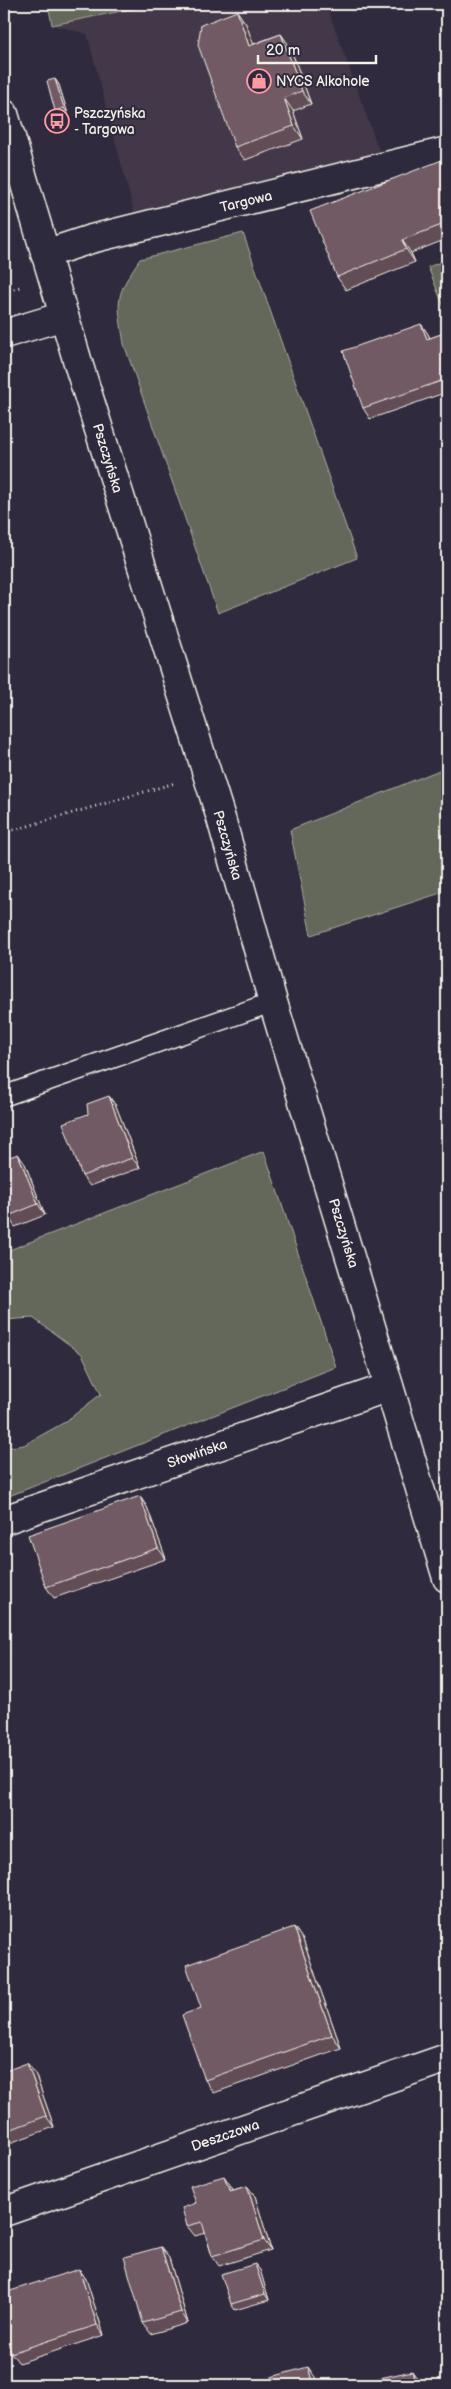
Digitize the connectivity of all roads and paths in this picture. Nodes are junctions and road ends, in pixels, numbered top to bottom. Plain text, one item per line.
1 (4, 114) edge
2 (447, 151) edge
3 (45, 254) junction
4 (64, 316) junction
5 (4, 334) edge
6 (207, 773) junction
7 (4, 833) edge
8 (273, 1002) junction
9 (4, 1096) edge
10 (389, 1386) junction
11 (4, 1520) edge
12 (447, 1578) edge
13 (447, 2058) edge
14 (4, 2212) edge

1 - 3 main road, Pszczyńska
2 - 3 main road, Targowa
3 - 4 main road, Pszczyńska
4 - 5 main road
4 - 6 main road, Pszczyńska
6 - 7 path
6 - 8 main road, Pszczyńska
8 - 9 lane
8 - 10 main road, Pszczyńska
10 - 11 main road, Słowińska
10 - 12 main road, Pszczyńska
13 - 14 main road, Deszczowa

